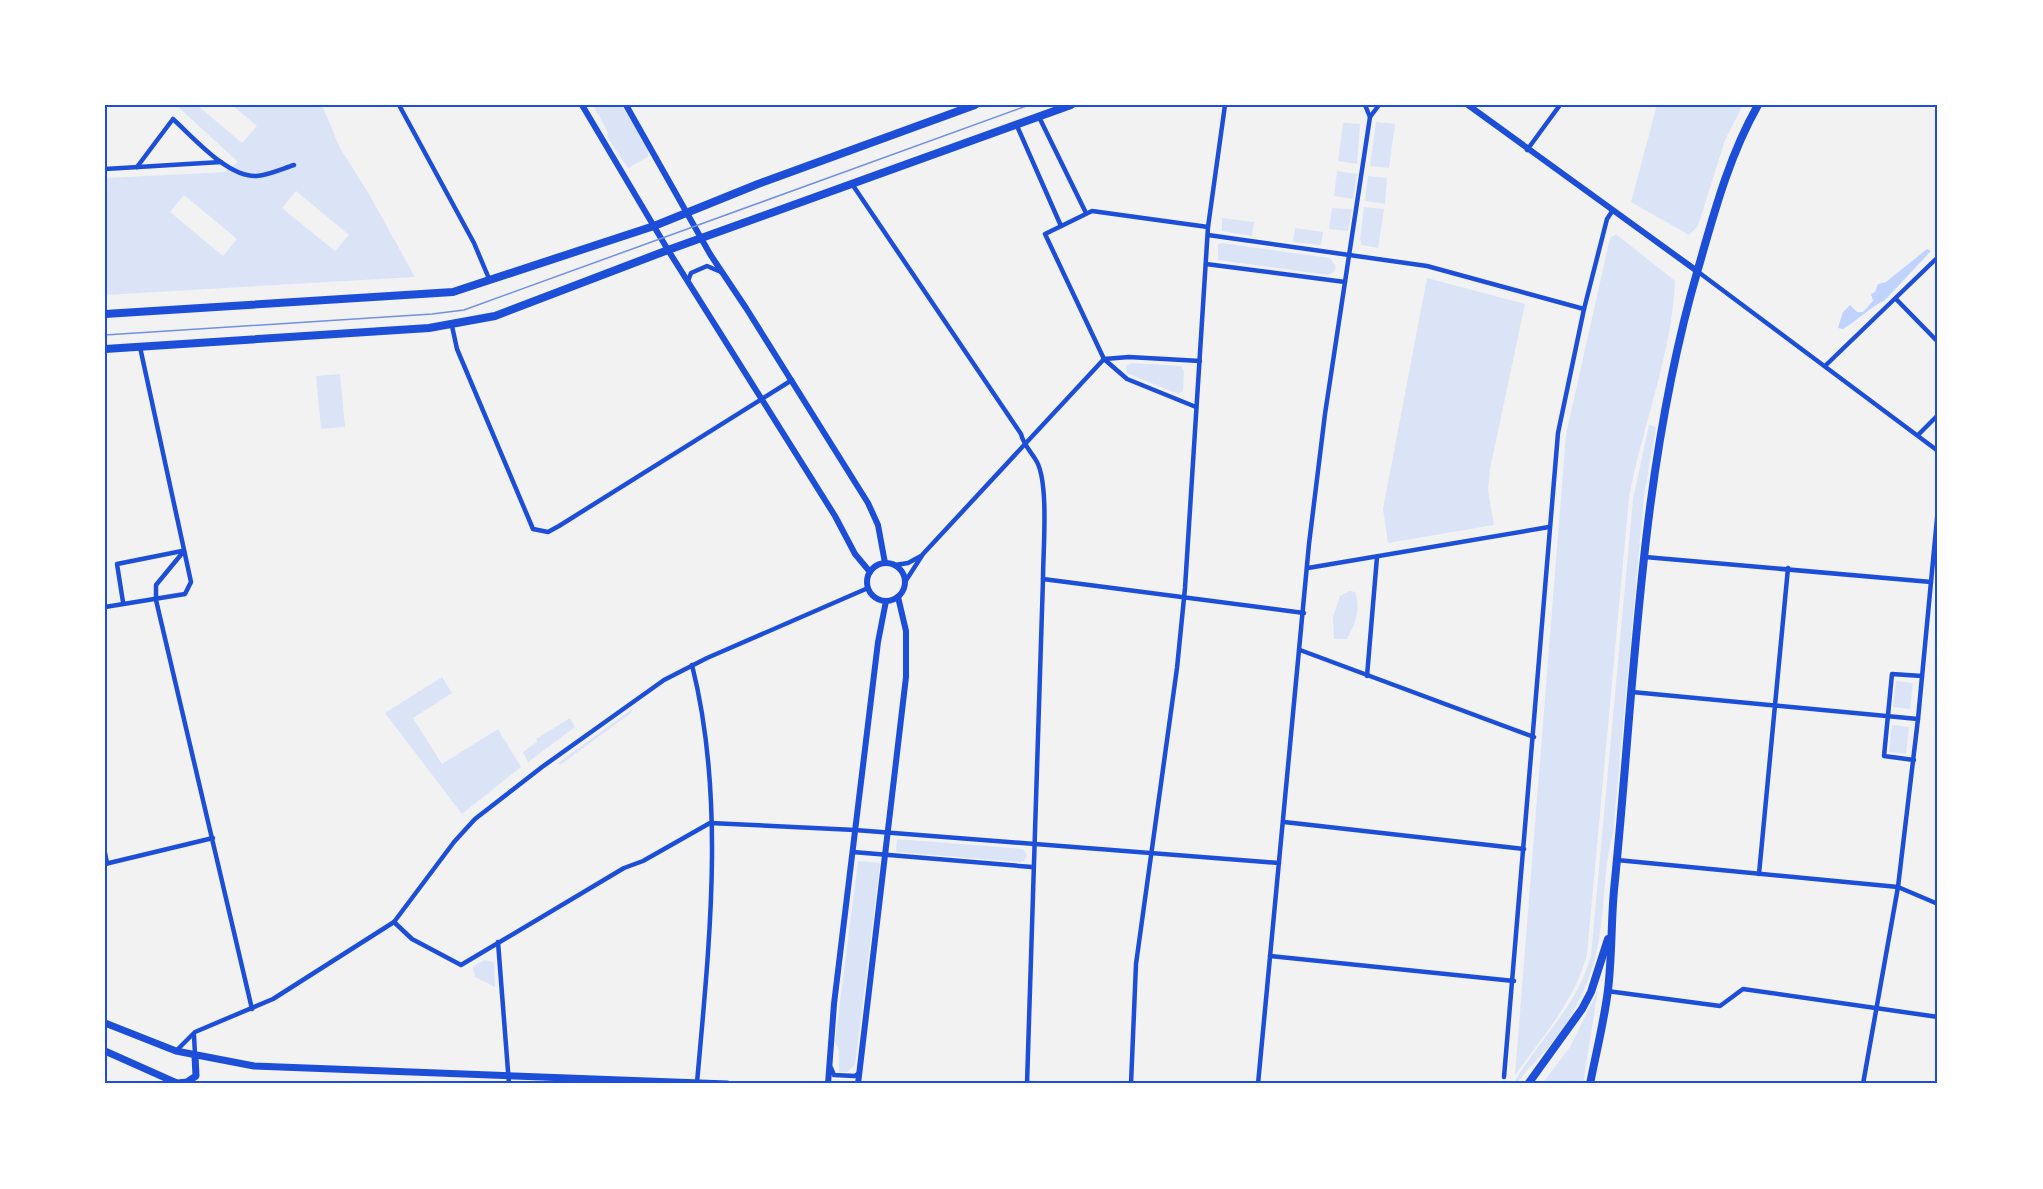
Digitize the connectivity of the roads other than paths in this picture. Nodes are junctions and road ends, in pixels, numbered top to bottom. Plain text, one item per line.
1 (399, 105) edge
2 (582, 105) edge
3 (626, 105) edge
4 (1071, 105) edge
5 (1225, 105) edge
6 (1365, 105) edge
7 (1379, 105) edge
8 (1468, 105) edge
9 (1560, 105) edge
10 (1758, 105) edge
11 (970, 106) edge
12 (1039, 117) junction
13 (1370, 117) junction
14 (1017, 126) junction
15 (1527, 150) junction
16 (221, 162) junction
17 (294, 165) dead end
18 (137, 167) junction
19 (105, 169) edge
20 (852, 184) junction
21 (1613, 210) junction
22 (687, 213) junction
23 (1086, 213) junction
24 (654, 226) junction
25 (1061, 226) junction
26 (1209, 227) junction
27 (1208, 235) junction
28 (701, 239) junction
29 (668, 250) junction
30 (1351, 255) junction
31 (1938, 257) edge
32 (1206, 264) junction
33 (1697, 271) junction
34 (721, 272) junction
35 (490, 281) junction
36 (687, 281) junction
37 (1345, 282) junction
38 (1896, 300) junction
39 (1584, 309) junction
40 (105, 314) edge
41 (452, 326) junction
42 (1938, 342) edge
43 (140, 347) junction
44 (105, 349) edge
45 (1104, 359) junction
46 (1200, 361) junction
47 (1825, 366) junction
48 (792, 380) junction
49 (762, 399) junction
50 (1196, 407) junction
51 (1938, 415) edge
52 (1918, 435) junction
53 (1023, 445) junction
54 (1938, 451) edge
55 (1938, 508) edge
56 (1549, 527) junction
57 (184, 550) junction
58 (923, 554) junction
59 (1377, 557) junction
60 (1645, 557) junction
61 (885, 563) junction
62 (895, 565) junction
63 (1308, 568) junction
64 (1788, 568) junction
65 (870, 572) junction
66 (1043, 579) junction
67 (905, 582) junction
68 (1931, 582) junction
69 (868, 588) junction
70 (898, 597) junction
71 (1184, 598) junction
72 (156, 600) junction
73 (886, 601) junction
74 (123, 603) junction
75 (105, 607) edge
76 (1304, 613) junction
77 (1300, 650) junction
78 (692, 665) junction
79 (1367, 676) junction
80 (1922, 676) junction
81 (1632, 692) junction
82 (1775, 705) junction
83 (1887, 716) junction
84 (1918, 719) junction
85 (1534, 737) junction
86 (1914, 760) junction
87 (1284, 822) junction
88 (710, 823) junction
89 (855, 830) junction
90 (888, 833) junction
91 (213, 838) junction
92 (1033, 843) junction
93 (1524, 849) junction
94 (105, 852) edge
95 (853, 852) junction
96 (1151, 852) junction
97 (885, 855) junction
98 (1617, 860) junction
99 (106, 863) edge
100 (1279, 863) junction
101 (1032, 867) junction
102 (1759, 874) junction
103 (1898, 887) junction
104 (1938, 903) edge
105 (394, 921) junction
106 (1610, 935) junction
107 (498, 942) junction
108 (1270, 956) junction
109 (1514, 981) junction
110 (1608, 991) junction
111 (1877, 1006) junction
112 (252, 1009) junction
113 (1938, 1017) edge
114 (105, 1023) edge
115 (194, 1035) junction
116 (105, 1051) edge
117 (176, 1052) junction
118 (195, 1056) junction
119 (828, 1062) junction
120 (860, 1073) junction
121 (1504, 1077) dead end
122 (509, 1080) edge
123 (697, 1083) edge
124 (1027, 1083) edge
125 (179, 1084) edge
126 (727, 1084) edge
127 (828, 1084) edge
128 (858, 1084) edge
129 (1053, 1084) edge
130 (1131, 1084) edge
131 (1258, 1084) edge
132 (1528, 1084) edge
133 (1590, 1084) edge
134 (1863, 1084) edge

1 - 35 street
2 - 24 street
3 - 22 street
4 - 12 main road
5 - 26 street
6 - 13 street
7 - 13 street
8 - 15 street
9 - 15 street
10 - 33 main road
11 - 22 main road
12 - 14 main road
12 - 23 street
13 - 30 street
14 - 20 main road
14 - 25 street
15 - 21 street
16 - 17 street
16 - 18 street
16 - 18 street
18 - 19 street
20 - 28 main road
20 - 53 street
21 - 33 street
21 - 39 street
22 - 24 main road
22 - 28 street
23 - 25 street
23 - 26 street
24 - 29 street
24 - 35 main road
25 - 45 street
26 - 27 street
27 - 30 street
27 - 32 street
28 - 29 main road
28 - 34 street
29 - 36 street
29 - 41 main road
30 - 37 street
30 - 39 street
31 - 38 street
32 - 37 street
32 - 46 street
33 - 47 street
33 - 60 main road
34 - 36 street
34 - 48 street
35 - 40 main road
36 - 49 street
37 - 63 street
38 - 42 street
38 - 47 street
39 - 56 street
41 - 43 main road
41 - 49 street
43 - 44 main road
43 - 57 street
45 - 46 street
45 - 50 street
45 - 53 street
46 - 50 street
47 - 52 street
48 - 49 street
48 - 61 street
49 - 65 street
50 - 71 street
51 - 52 street
52 - 54 street
53 - 58 street
53 - 66 street
55 - 68 street
56 - 59 street
56 - 85 street
57 - 72 street
57 - 72 street
57 - 74 street
58 - 62 street
58 - 67 street
59 - 63 street
59 - 79 street
60 - 64 street
60 - 81 main road
61 - 62 street
61 - 65 street
62 - 67 street
63 - 76 street
64 - 68 street
64 - 82 street
65 - 69 street
66 - 71 street
66 - 92 street
67 - 70 street
68 - 80 street
69 - 73 street
69 - 78 street
70 - 73 street
70 - 90 street
71 - 76 street
71 - 96 street
72 - 74 street
72 - 91 street
73 - 89 street
74 - 75 street
76 - 77 street
77 - 79 street
77 - 87 street
78 - 88 street
78 - 105 street
79 - 85 street
80 - 83 street
80 - 84 street
81 - 82 street
81 - 98 main road
82 - 83 street
82 - 102 street
83 - 84 street
83 - 86 street
84 - 86 street
85 - 93 street
86 - 103 street
87 - 93 street
87 - 100 street
88 - 89 street
88 - 107 street
88 - 123 street
89 - 90 street
89 - 95 street
90 - 92 street
90 - 97 street
91 - 99 street
91 - 112 street
92 - 96 street
92 - 101 street
93 - 109 street
94 - 99 street
95 - 97 street
95 - 119 street
96 - 100 street
96 - 130 street
97 - 101 street
97 - 120 street
98 - 102 street
98 - 106 main road
100 - 108 street
101 - 124 street
102 - 103 street
103 - 104 street
103 - 111 street
105 - 107 street
105 - 112 street
106 - 110 main road
106 - 132 main road
107 - 122 street
108 - 109 street
108 - 131 street
109 - 121 street
110 - 111 street
110 - 133 main road
111 - 113 street
111 - 134 street
112 - 115 street
114 - 117 main road
115 - 117 street
115 - 118 street
116 - 125 main road
117 - 118 main road
118 - 122 main road
118 - 125 main road
119 - 120 street
119 - 127 street
120 - 128 street
122 - 123 main road
123 - 126 main road
124 - 129 street

